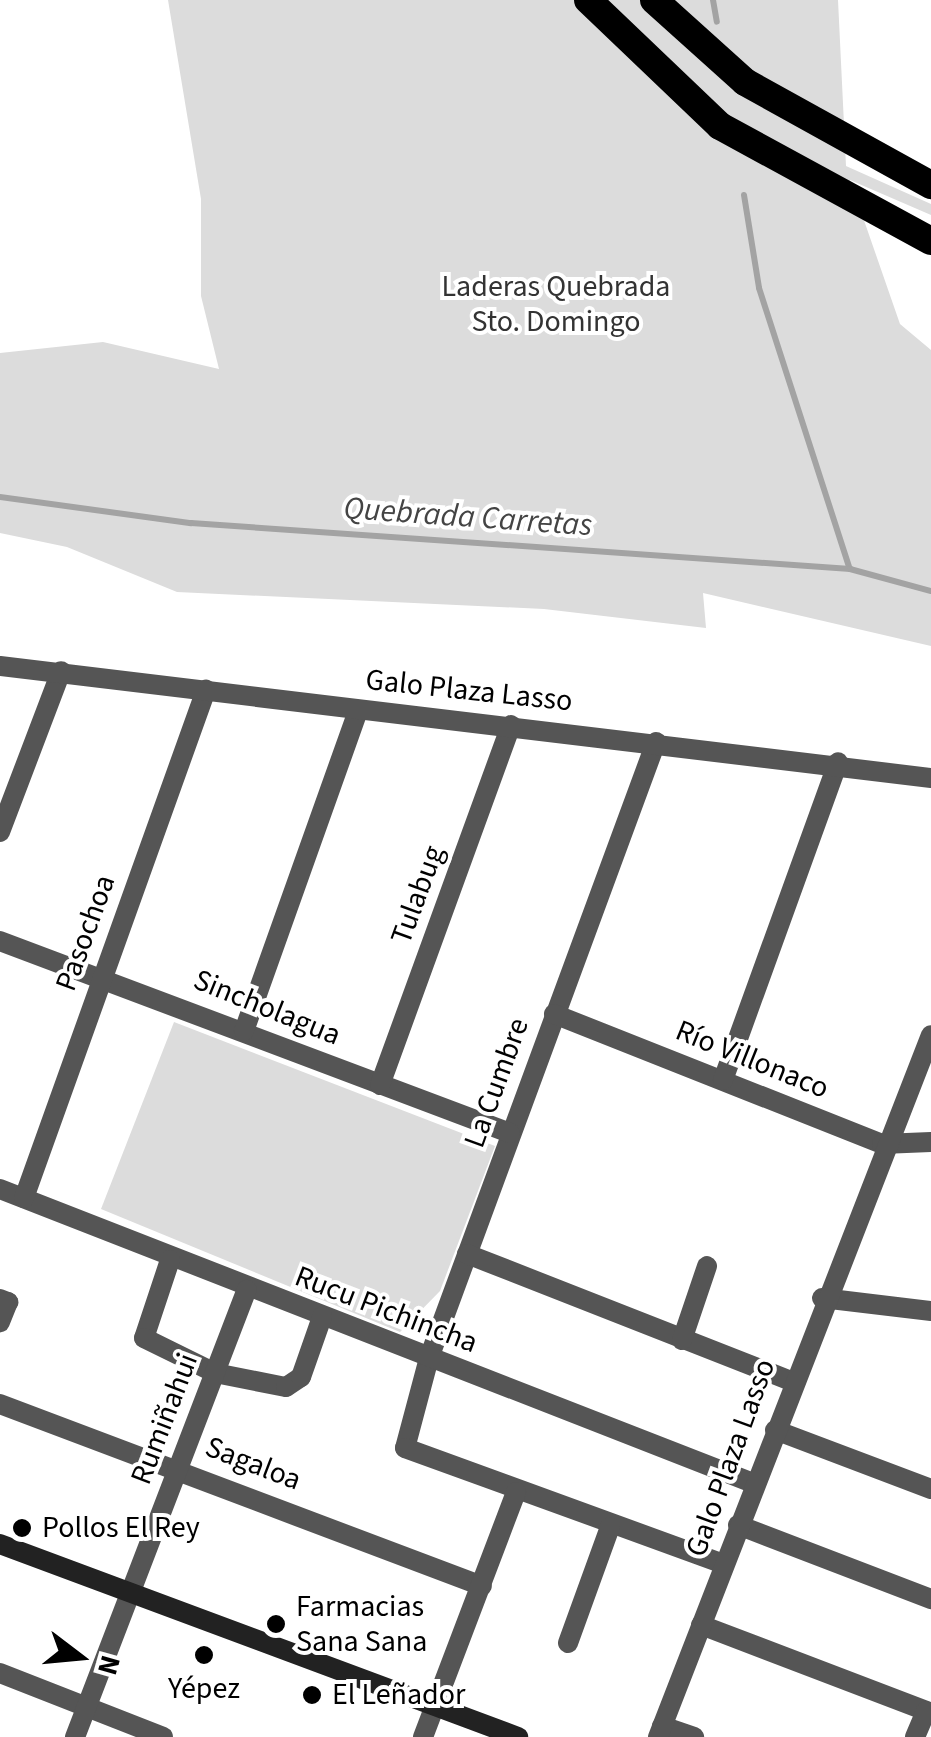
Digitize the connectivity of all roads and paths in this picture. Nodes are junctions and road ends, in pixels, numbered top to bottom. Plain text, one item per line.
1 (588, 0) edge
2 (654, 0) edge
3 (931, 185) edge
4 (931, 241) edge
5 (0, 666) edge
6 (61, 671) junction
7 (206, 690) junction
8 (358, 710) junction
9 (511, 725) junction
10 (656, 742) junction
11 (838, 762) junction
12 (931, 778) edge
13 (0, 832) edge
14 (0, 941) edge
15 (103, 975) junction
16 (554, 1014) junction
17 (244, 1031) junction
18 (931, 1035) edge
19 (723, 1080) junction
20 (380, 1085) junction
21 (510, 1133) junction
22 (931, 1142) edge
23 (882, 1144) junction
24 (0, 1189) edge
25 (24, 1198) junction
26 (467, 1254) junction
27 (170, 1260) junction
28 (706, 1266) dead end
29 (247, 1290) junction
30 (822, 1298) junction
31 (931, 1311) edge
32 (322, 1317) junction
33 (682, 1340) junction
34 (429, 1358) junction
35 (214, 1373) junction
36 (791, 1381) junction
37 (0, 1404) edge
38 (775, 1430) junction
39 (179, 1468) junction
40 (753, 1483) junction
41 (931, 1488) edge
42 (516, 1492) junction
43 (738, 1525) junction
44 (610, 1526) junction
45 (0, 1544) edge
46 (723, 1564) junction
47 (482, 1586) junction
48 (127, 1593) junction
49 (931, 1599) edge
50 (702, 1625) junction
51 (568, 1644) dead end
52 (0, 1673) edge
53 (435, 1706) junction
54 (88, 1707) junction
55 (928, 1712) edge
56 (660, 1731) edge
57 (75, 1737) edge
58 (163, 1737) edge
59 (423, 1737) edge
60 (518, 1737) edge
61 (694, 1737) edge
62 (915, 1737) edge

1 - 4 highway
2 - 3 highway
5 - 6 street, Galo Plaza Lasso
6 - 7 street, Galo Plaza Lasso
6 - 13 street
7 - 8 street, Galo Plaza Lasso
7 - 15 street, Pasochoa
8 - 9 street, Galo Plaza Lasso
8 - 17 street
9 - 10 street, Galo Plaza Lasso
9 - 20 street, Tulabug
10 - 11 street, Galo Plaza Lasso
10 - 16 street, La Cumbre
11 - 12 street, Galo Plaza Lasso
11 - 19 street
14 - 15 street, Sincholagua
15 - 17 street, Sincholagua
15 - 25 street, Pasochoa
16 - 19 street, Río Villonaco
16 - 21 street, La Cumbre
17 - 20 street, Sincholagua
18 - 23 street, Galo Plaza Lasso
19 - 23 street, Río Villonaco
20 - 21 street, Sincholagua
21 - 26 street, La Cumbre
22 - 23 street, Río Villonaco
23 - 30 street, Galo Plaza Lasso
24 - 25 street, Rucu Pichincha
25 - 27 street, Rucu Pichincha
26 - 33 street
26 - 34 street, La Cumbre
27 - 29 street, Rucu Pichincha
27 - 35 street
28 - 33 street
29 - 32 street, Rucu Pichincha
29 - 35 street, Rumiñahui
30 - 31 street
30 - 36 street, Galo Plaza Lasso
32 - 34 street, Rucu Pichincha
32 - 35 street
33 - 36 street
34 - 40 street, Rucu Pichincha
34 - 42 street, La Cumbre
35 - 39 street, Rumiñahui
36 - 38 street, Galo Plaza Lasso
37 - 39 street, Sagaloa
38 - 40 street, Galo Plaza Lasso
38 - 41 street
39 - 47 street, Sagaloa
39 - 48 street, Rumiñahui
40 - 43 street, Galo Plaza Lasso
42 - 44 street
42 - 47 street
43 - 46 street, Galo Plaza Lasso
43 - 49 street
44 - 46 street
44 - 51 street
45 - 48 main road
46 - 50 street, Galo Plaza Lasso
47 - 53 street
48 - 53 main road
48 - 54 street, Rumiñahui
50 - 55 street
50 - 56 street, Galo Plaza Lasso
52 - 54 street
53 - 59 street
53 - 60 main road
54 - 57 street, Rumiñahui
54 - 58 street
55 - 62 street
56 - 61 street

